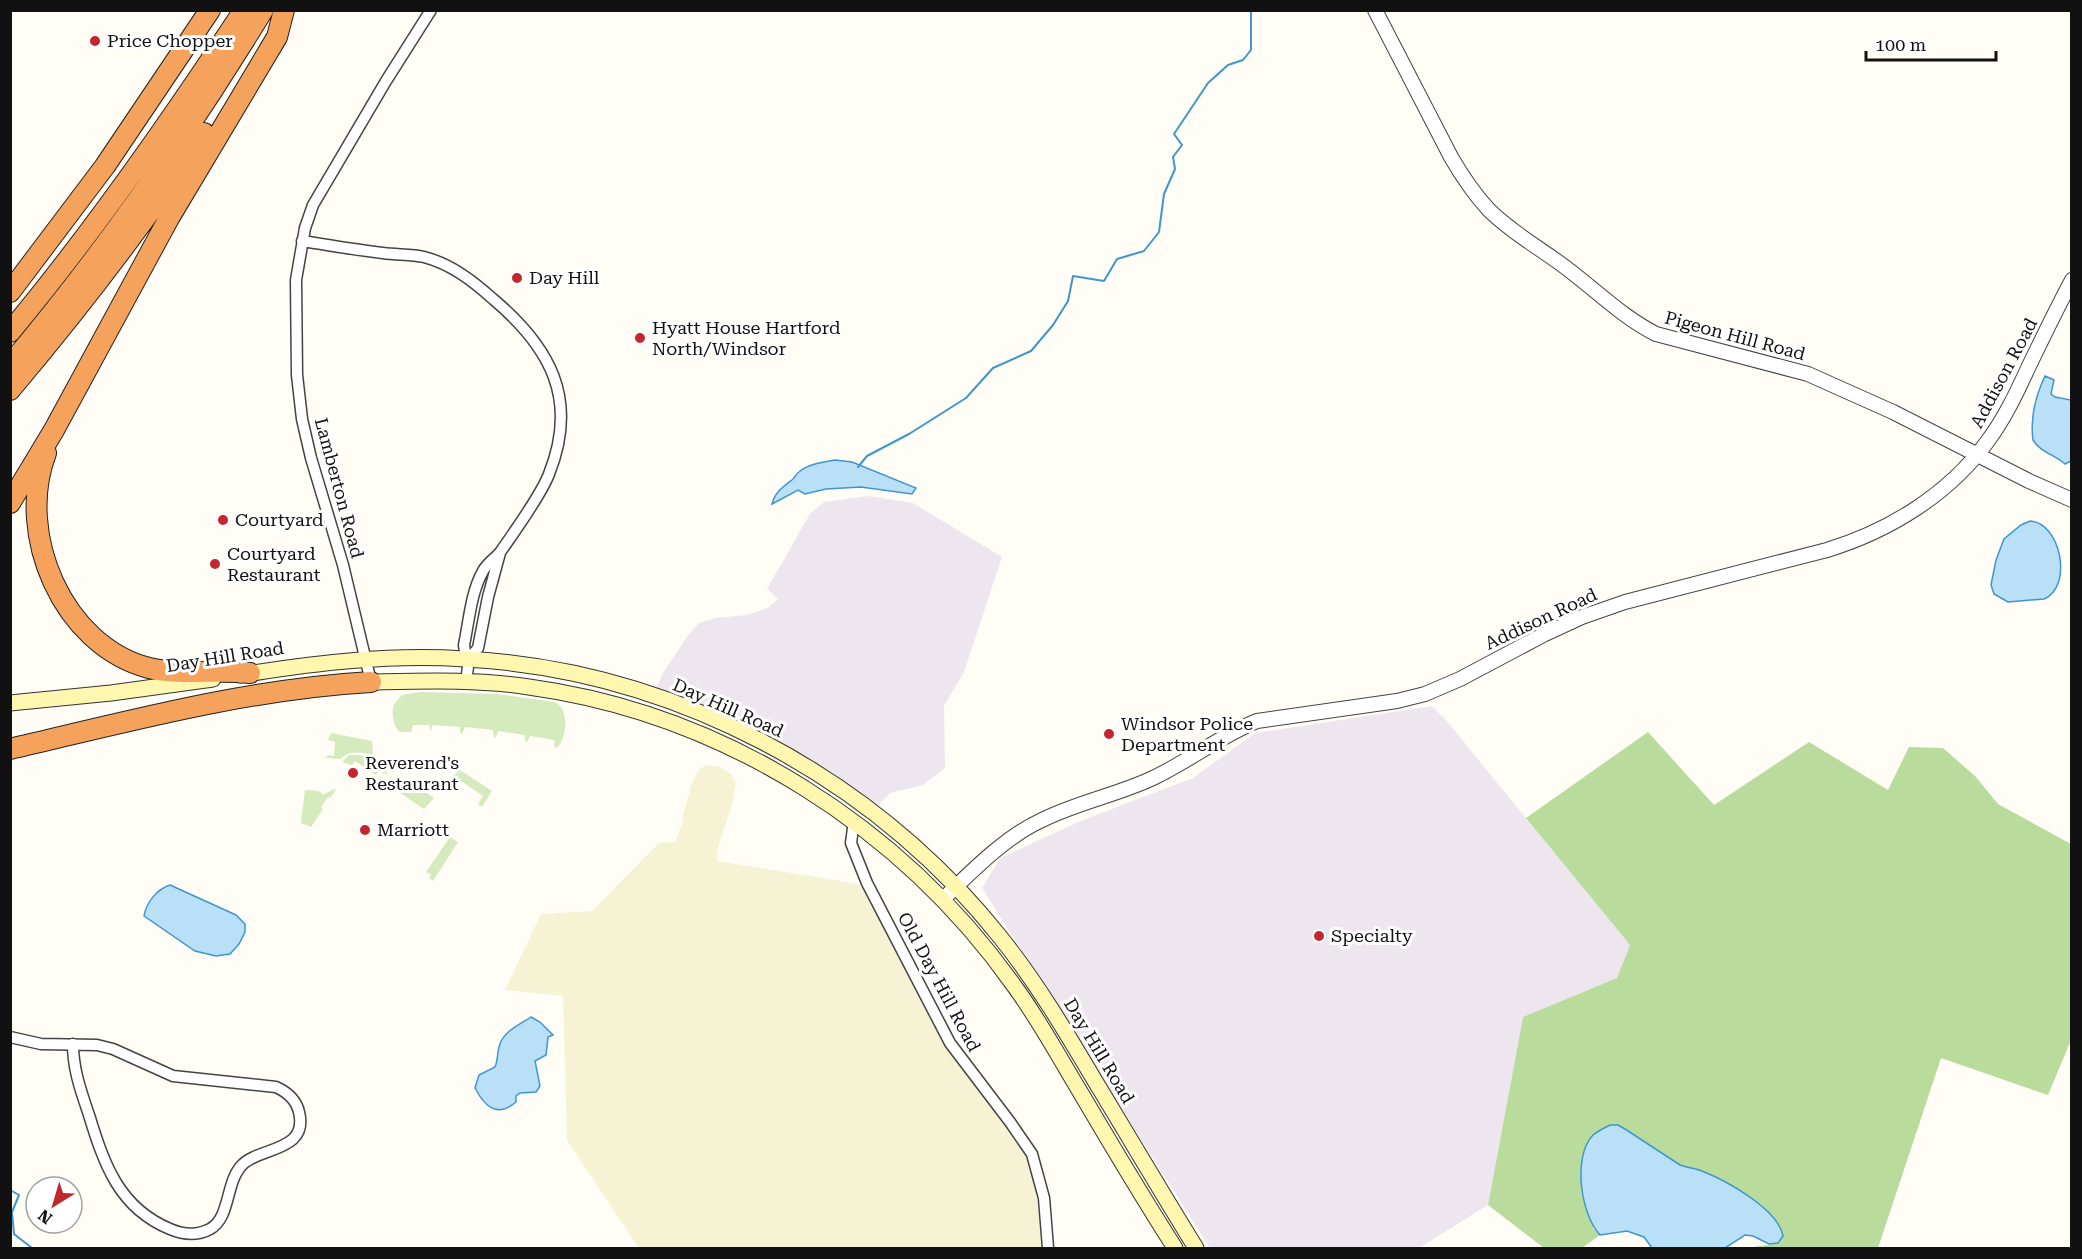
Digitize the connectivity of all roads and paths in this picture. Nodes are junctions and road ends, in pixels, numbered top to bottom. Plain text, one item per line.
1 (210, 10) edge
2 (229, 10) edge
3 (244, 10) edge
4 (254, 10) edge
5 (263, 10) edge
6 (283, 10) edge
7 (431, 10) edge
8 (1375, 10) edge
9 (302, 241) junction
10 (2072, 280) edge
11 (10, 292) edge
12 (10, 316) edge
13 (10, 332) edge
14 (10, 348) edge
15 (10, 365) edge
16 (10, 390) edge
17 (54, 430) junction
18 (1976, 455) junction
19 (2072, 500) edge
20 (10, 503) edge
21 (365, 659) junction
22 (469, 659) junction
23 (250, 673) junction
24 (371, 682) junction
25 (466, 682) junction
26 (10, 703) edge
27 (677, 704) junction
28 (672, 723) junction
29 (772, 747) junction
30 (10, 749) edge
31 (763, 764) junction
32 (854, 821) junction
33 (956, 886) junction
34 (943, 899) junction
35 (10, 1037) edge
36 (73, 1044) junction
37 (1167, 1200) junction
38 (1150, 1208) junction
39 (1048, 1248) edge
40 (1175, 1248) edge
41 (1196, 1248) edge

1 - 11 highway
2 - 12 highway
3 - 13 highway
4 - 14 highway
5 - 15 highway
6 - 16 highway
6 - 17 highway
7 - 9 street, Lamberton Road
8 - 18 street, Pigeon Hill Road
9 - 21 street, Lamberton Road
9 - 22 street
10 - 18 street, Addison Road
17 - 20 highway
17 - 23 highway
18 - 19 street, Pigeon Hill Road
18 - 33 street, Addison Road
21 - 22 main road, Day Hill Road
21 - 23 main road, Day Hill Road
21 - 24 street, Lamberton Road
22 - 25 street
22 - 27 main road, Day Hill Road
23 - 26 main road, Day Hill Road
24 - 25 main road, Day Hill Road
24 - 30 highway
25 - 28 main road, Day Hill Road
27 - 28 main road
27 - 29 main road, Day Hill Road
28 - 31 main road, Day Hill Road
29 - 31 main road
29 - 33 main road, Day Hill Road
31 - 32 main road, Day Hill Road
32 - 34 main road, Day Hill Road
32 - 39 street, Old Day Hill Road
33 - 34 street, Addison Road
33 - 37 main road, Day Hill Road
34 - 38 main road, Day Hill Road
35 - 36 street
36 - 36 street
37 - 38 main road
37 - 41 main road, Day Hill Road
38 - 40 main road, Day Hill Road

